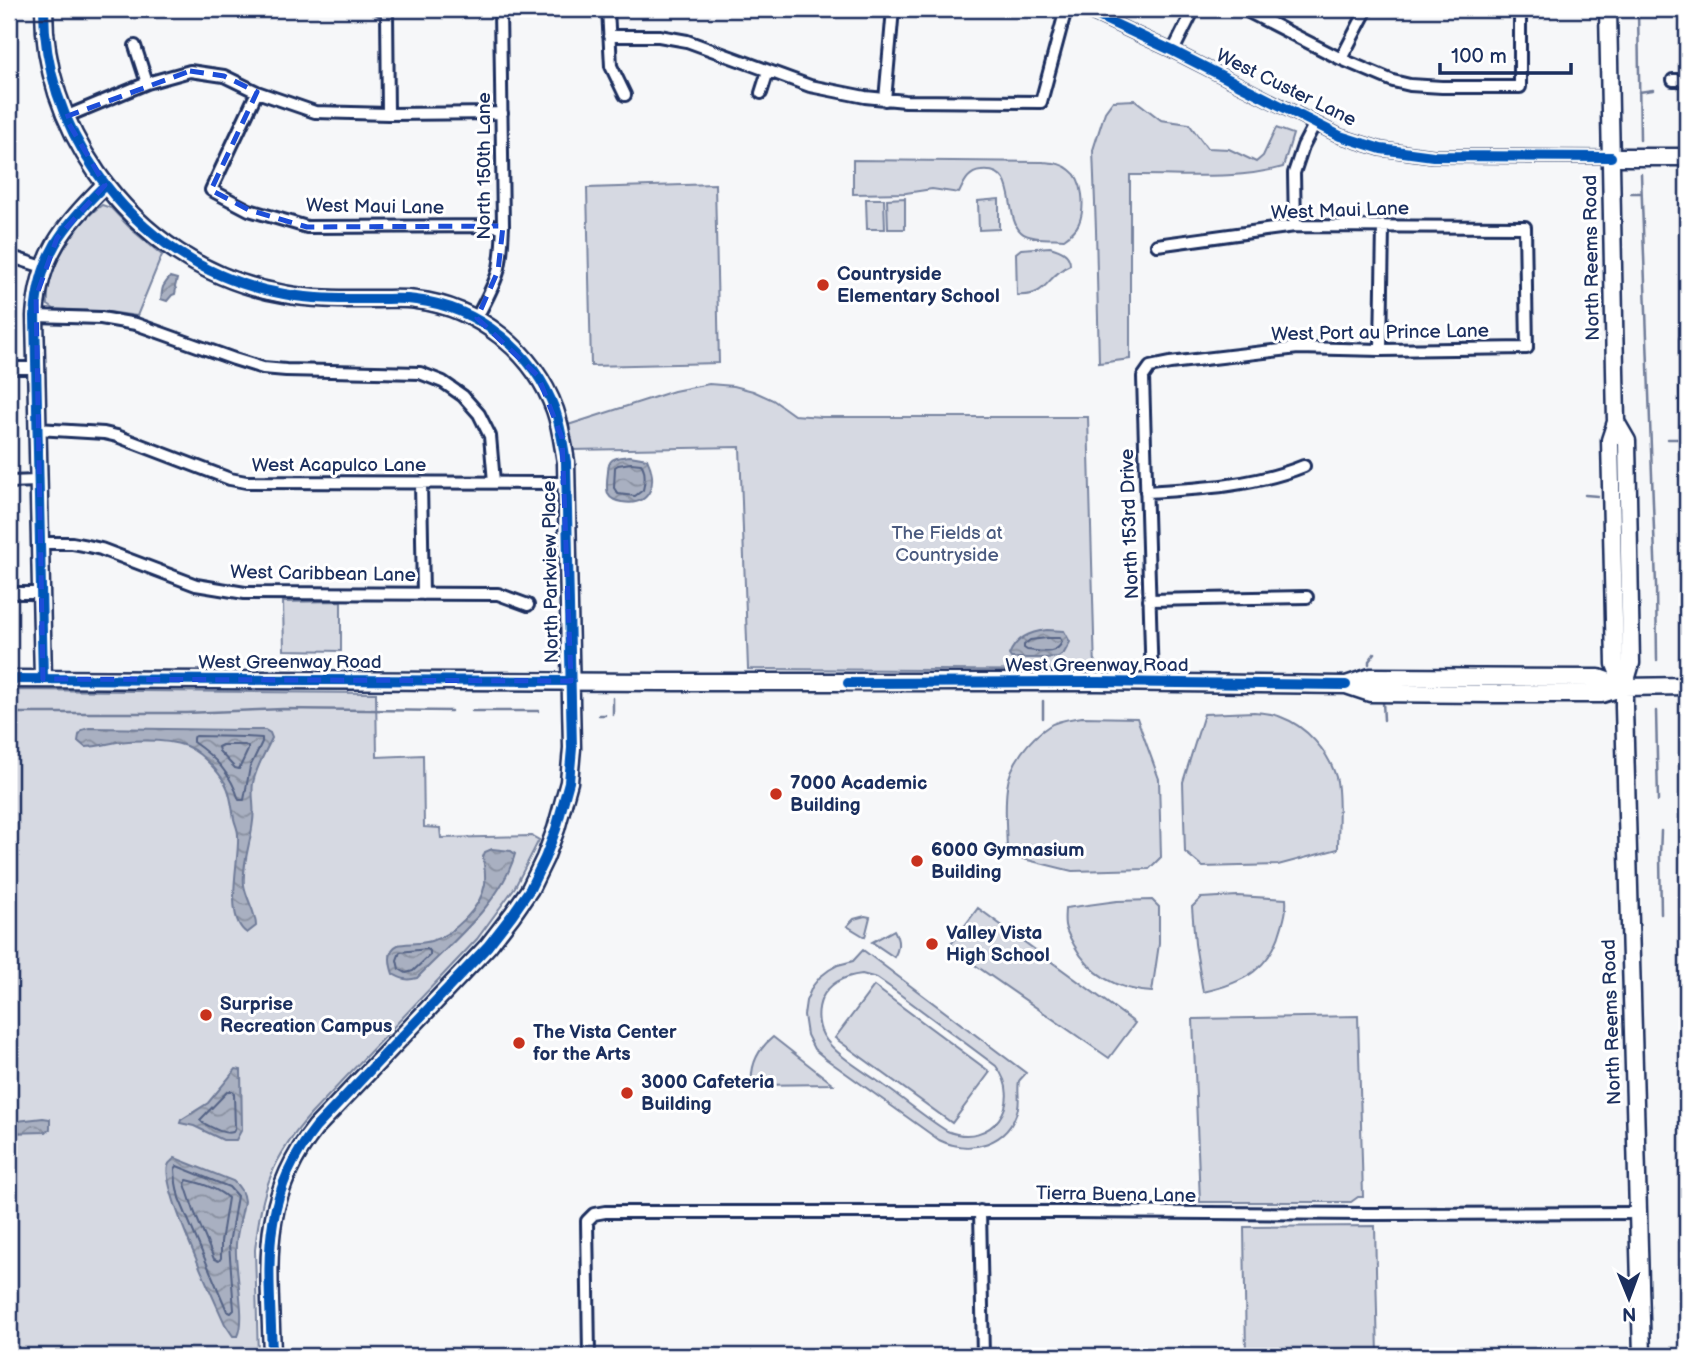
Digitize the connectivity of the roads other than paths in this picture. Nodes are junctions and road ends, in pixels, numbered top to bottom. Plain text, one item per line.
1 (44, 9) edge
2 (500, 9) edge
3 (608, 9) edge
4 (893, 9) edge
5 (1066, 9) edge
6 (1083, 9) edge
7 (1194, 9) edge
8 (1243, 9) edge
9 (1367, 9) edge
10 (1520, 9) edge
11 (1608, 9) edge
12 (384, 10) edge
13 (609, 36) junction
14 (135, 46) dead end
15 (1173, 51) junction
16 (1341, 59) junction
17 (768, 71) junction
18 (1673, 80) dead end
19 (1687, 80) edge
20 (147, 83) junction
21 (257, 92) junction
22 (761, 93) dead end
23 (625, 95) dead end
24 (885, 100) junction
25 (502, 113) junction
26 (388, 114) junction
27 (65, 117) junction
28 (1315, 123) junction
29 (1611, 157) junction
30 (1687, 157) edge
31 (105, 185) junction
32 (503, 226) junction
33 (1296, 226) junction
34 (1383, 226) junction
35 (1157, 244) dead end
36 (9, 256) edge
37 (43, 267) junction
38 (35, 316) junction
39 (476, 319) junction
40 (1686, 340) edge
41 (1527, 348) joint
42 (1381, 350) junction
43 (1150, 367) joint
44 (9, 368) edge
45 (36, 368) junction
46 (1687, 413) edge
47 (37, 429) junction
48 (1304, 466) dead end
49 (38, 481) junction
50 (9, 482) edge
51 (494, 482) junction
52 (421, 483) junction
53 (566, 483) junction
54 (1146, 492) junction
55 (40, 543) junction
56 (9, 593) edge
57 (41, 593) junction
58 (422, 594) junction
59 (1307, 597) dead end
60 (1149, 600) junction
61 (528, 605) dead end
62 (9, 679) edge
63 (43, 679) junction
64 (571, 681) junction
65 (1152, 683) junction
66 (1687, 686) edge
67 (1624, 687) junction
68 (980, 1212) junction
69 (1638, 1213) junction
70 (272, 1356) edge
71 (589, 1356) edge
72 (983, 1356) edge
73 (1642, 1356) edge

1 - 27 main road, North Parkview Place
2 - 25 street, North 150th Lane
3 - 13 street
4 - 24 street
5 - 24 street
6 - 15 street, West Custer Lane
7 - 15 street
8 - 16 street
9 - 16 street
10 - 16 street
11 - 29 main road, North Reems Road
12 - 26 street
13 - 17 street
13 - 23 street
14 - 20 street
15 - 28 street, West Custer Lane
17 - 22 street
17 - 24 street
18 - 19 street
20 - 21 street
20 - 27 street
21 - 26 street
21 - 32 street, West Maui Lane
25 - 26 street
25 - 32 street, North 150th Lane
27 - 31 main road, North Parkview Place
28 - 29 street, West Custer Lane
28 - 33 street
29 - 30 main road, West Custer Lane
29 - 67 main road, North Reems Road
31 - 37 main road
31 - 39 main road, North Parkview Place
32 - 39 street, North 150th Lane
33 - 34 street, West Maui Lane
33 - 35 street, West Maui Lane
34 - 41 street, West Maui Lane
34 - 42 street
36 - 37 street
37 - 38 main road
38 - 45 main road
38 - 51 street
39 - 53 main road, North Parkview Place
40 - 46 street
41 - 42 street, West Port au Prince Lane
42 - 43 street, West Port au Prince Lane
43 - 54 street, North 153rd Drive
44 - 45 street
45 - 47 main road
47 - 49 main road
47 - 52 street, West Acapulco Lane
48 - 54 street
49 - 50 street
49 - 55 main road
51 - 52 street, West Acapulco Lane
51 - 53 street, West Acapulco Lane
52 - 58 street
53 - 64 main road, North Parkview Place
54 - 60 street, North 153rd Drive
55 - 57 main road
55 - 58 street, West Caribbean Lane
56 - 57 street
57 - 63 main road
58 - 61 street, West Caribbean Lane
59 - 60 street
60 - 65 street, North 153rd Drive
62 - 63 main road, West Greenway Road
63 - 64 main road, West Greenway Road
64 - 65 main road, West Greenway Road
64 - 70 main road, North Parkview Place
65 - 67 main road, West Greenway Road
66 - 67 main road, West Greenway Road
67 - 69 main road, North Reems Road
68 - 69 street, Tierra Buena Lane
68 - 71 street, Tierra Buena Lane
68 - 72 street
69 - 73 main road, North Reems Road

